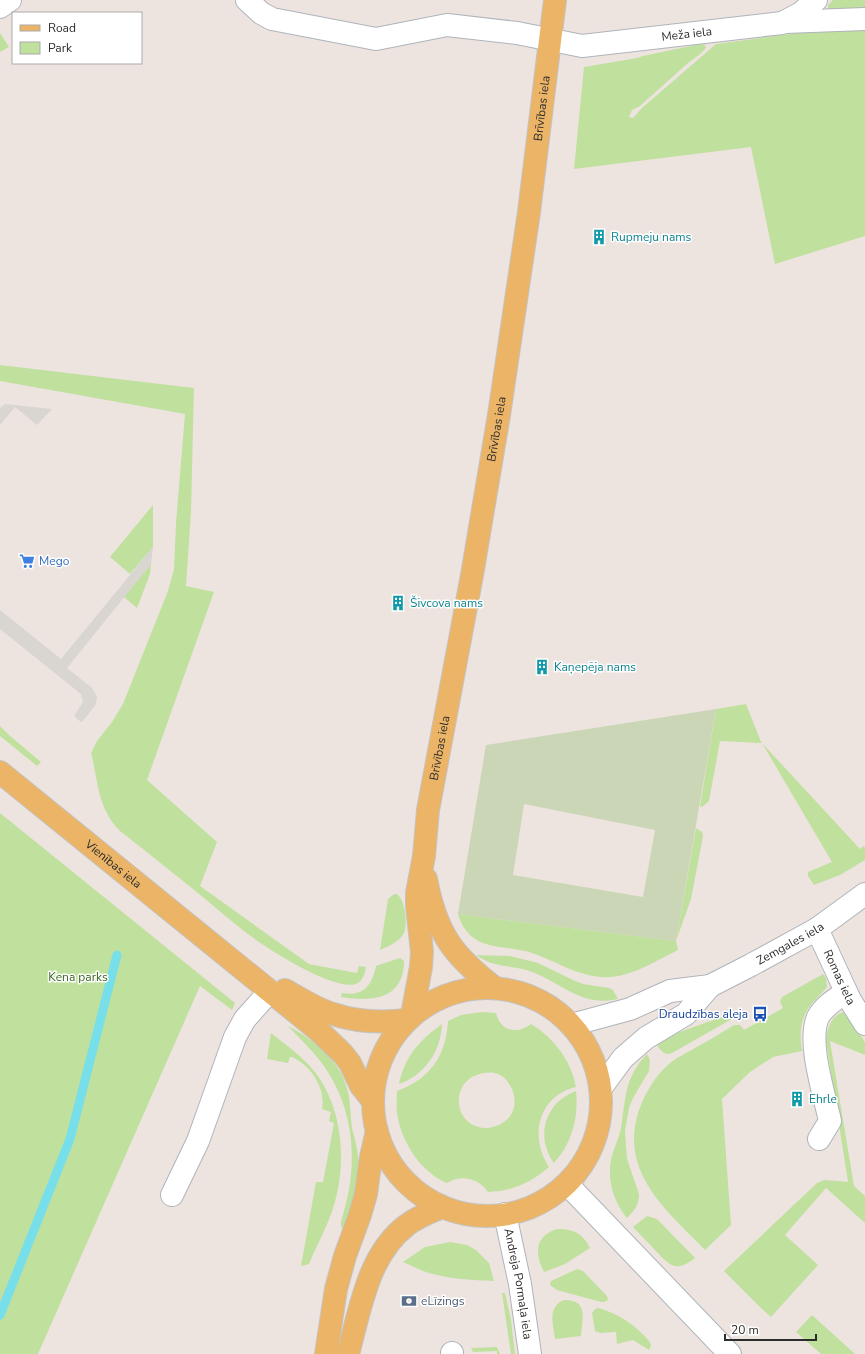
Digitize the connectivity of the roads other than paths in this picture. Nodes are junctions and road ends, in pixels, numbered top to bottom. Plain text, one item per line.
1 (10, 0) edge
2 (247, 0) edge
3 (555, 0) edge
4 (816, 0) edge
5 (0, 7) edge
6 (865, 19) edge
7 (782, 23) junction
8 (550, 40) junction
9 (0, 772) edge
10 (424, 856) junction
11 (865, 894) edge
12 (816, 928) junction
13 (227, 956) junction
14 (710, 986) junction
15 (494, 988) junction
16 (270, 991) junction
17 (846, 992) junction
18 (410, 1018) junction
19 (865, 1024) edge
20 (572, 1025) junction
21 (601, 1088) junction
22 (373, 1101) junction
23 (377, 1131) junction
24 (819, 1139) dead end
25 (567, 1184) junction
26 (172, 1195) dead end
27 (442, 1207) junction
28 (505, 1214) junction
29 (326, 1354) edge
30 (348, 1354) edge
31 (530, 1354) edge
32 (730, 1354) edge

1 - 5 street
2 - 8 street, Meža iela
3 - 8 main road, Brīvības iela
4 - 7 street, Meža iela
6 - 7 street
7 - 8 street, Meža iela
8 - 10 main road, Brīvības iela
9 - 13 main road, Vienības iela
10 - 15 main road
10 - 18 main road
11 - 12 street, Zemgales iela
12 - 14 street, Zemgales iela
12 - 17 street, Romas iela
13 - 16 main road
13 - 18 main road
14 - 20 street
14 - 21 street
15 - 18 main road
15 - 20 main road
16 - 22 main road
16 - 26 street
17 - 19 street, Romas iela
17 - 24 street
18 - 22 main road
20 - 21 main road
21 - 25 main road
22 - 23 main road
23 - 27 main road
23 - 29 main road
25 - 28 main road
25 - 32 street
27 - 28 main road
27 - 30 main road
28 - 31 street, Andreja Pormaļa iela

